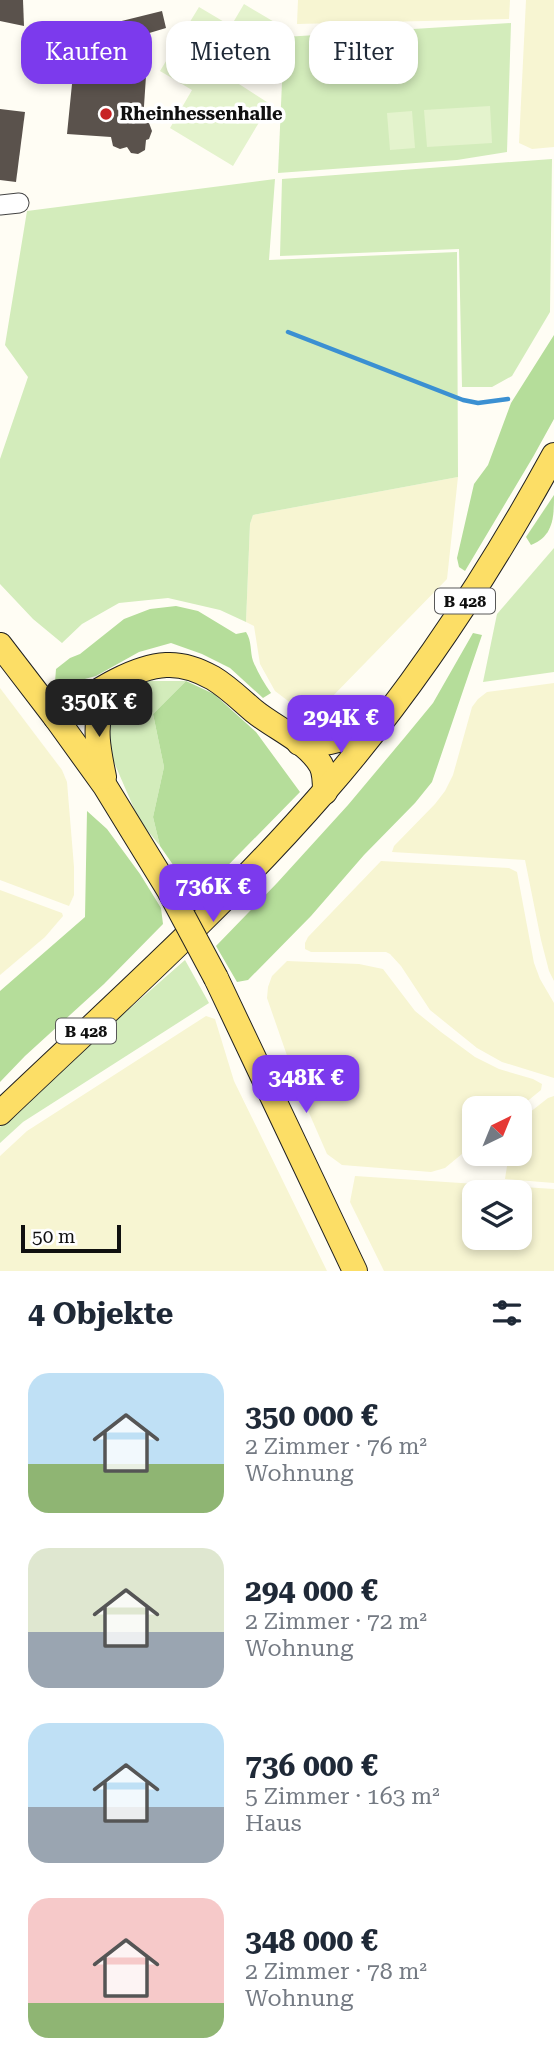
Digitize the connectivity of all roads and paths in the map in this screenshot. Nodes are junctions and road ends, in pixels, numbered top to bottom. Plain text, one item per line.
1 (554, 455) edge
2 (0, 645) edge
3 (135, 673) junction
4 (101, 705) junction
5 (256, 713) junction
6 (56, 718) junction
7 (382, 721) junction
8 (299, 743) junction
9 (106, 786) junction
10 (324, 792) junction
11 (0, 1113) edge
12 (355, 1271) edge

1 - 7 main road, B 428
2 - 6 main road
3 - 4 main road
3 - 5 main road
3 - 6 main road
4 - 6 main road
4 - 9 main road
5 - 8 main road
5 - 10 main road
6 - 9 main road
7 - 8 main road
7 - 10 main road, B 428
8 - 10 main road
9 - 12 main road, bridge
10 - 11 main road, B 428

